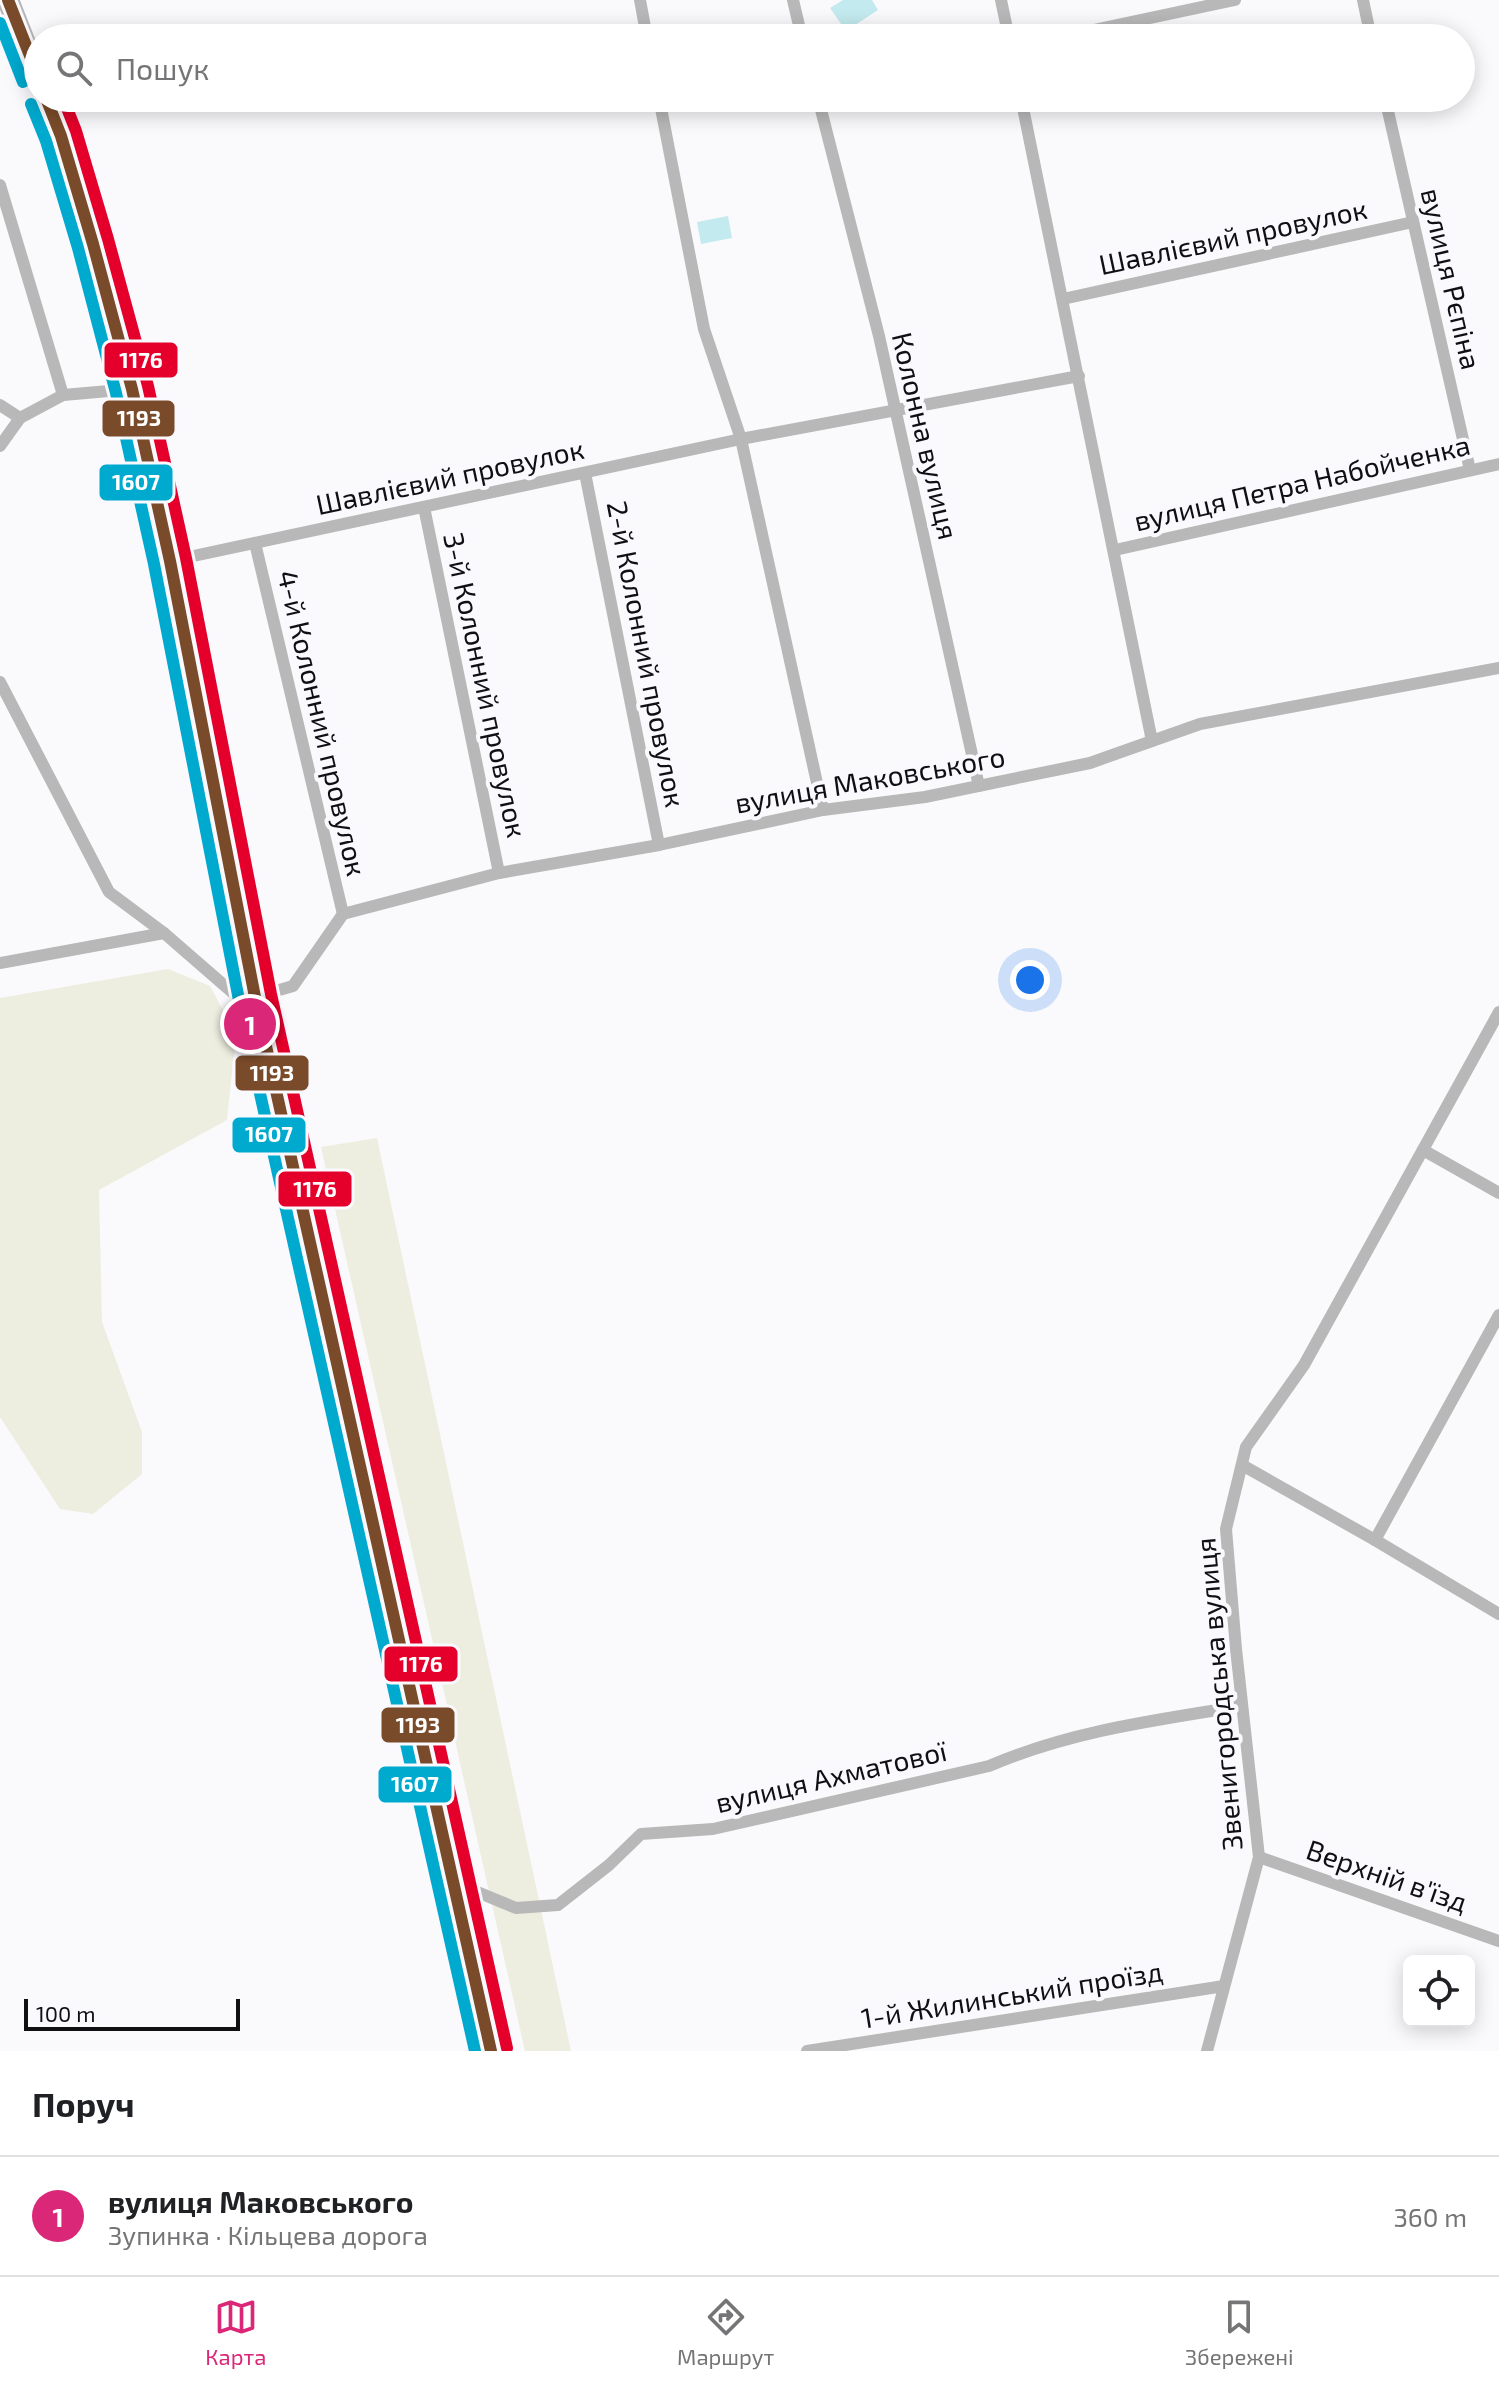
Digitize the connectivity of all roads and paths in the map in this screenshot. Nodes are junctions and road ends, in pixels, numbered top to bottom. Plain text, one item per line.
1 (8, 0) edge
2 (640, 0) edge
3 (793, 0) edge
4 (1001, 0) edge
5 (1235, 0) edge
6 (1363, 0) edge
7 (644, 24) edge
8 (799, 24) edge
9 (1006, 24) edge
10 (1122, 24) edge
11 (1368, 24) edge
12 (24, 41) edge
13 (52, 112) edge
14 (662, 112) edge
15 (822, 112) edge
16 (1024, 112) edge
17 (1388, 112) edge
18 (0, 185) edge
19 (1413, 222) junction
20 (1063, 299) junction
21 (1079, 376) junction
22 (132, 389) junction
23 (63, 395) junction
24 (0, 405) edge
25 (895, 410) junction
26 (20, 418) junction
27 (741, 439) junction
28 (0, 446) edge
29 (1499, 464) edge
30 (1470, 470) junction
31 (585, 473) junction
32 (424, 507) junction
33 (255, 543) junction
34 (1115, 550) junction
35 (170, 561) junction
36 (1499, 668) edge
37 (0, 682) edge
38 (1152, 741) junction
39 (979, 786) junction
40 (823, 810) junction
41 (659, 845) junction
42 (499, 873) junction
43 (343, 914) junction
44 (164, 933) junction
45 (0, 963) edge
46 (255, 997) junction
47 (1499, 1012) edge
48 (1423, 1150) junction
49 (1499, 1193) edge
50 (1499, 1315) edge
51 (1242, 1465) junction
52 (1375, 1540) junction
53 (1499, 1614) edge
54 (1242, 1706) junction
55 (1259, 1857) junction
56 (453, 1882) junction
57 (1499, 1941) edge
58 (1224, 1986) junction
59 (491, 2051) edge
60 (807, 2051) edge
61 (1207, 2051) edge

1 - 12 highway
2 - 7 street
3 - 8 street
4 - 9 street
5 - 10 street
6 - 11 street
13 - 22 highway
14 - 27 street
15 - 25 street, Колонна вулиця
16 - 20 street
17 - 19 street, вулиця Рєпіна
18 - 23 street
19 - 20 street, Шавлієвий провулок
19 - 30 street, вулиця Рєпіна
20 - 21 street
21 - 25 street, Шавлієвий провулок
21 - 34 street
22 - 23 street
22 - 35 highway
23 - 26 street
24 - 26 street
25 - 27 street, Шавлієвий провулок
25 - 39 street, Колонна вулиця
26 - 28 street
27 - 31 street, Шавлієвий провулок
27 - 40 street
29 - 30 street, вулиця Петра Набойченка
30 - 34 street, вулиця Петра Набойченка
31 - 32 street, Шавлієвий провулок
31 - 41 street, 2-й Колонний провулок
32 - 33 street, Шавлієвий провулок
32 - 42 street, 3-й Колонний провулок
33 - 35 street, Шавлієвий провулок
33 - 43 street, 4-й Колонний провулок
34 - 38 street
35 - 46 highway
36 - 38 street, вулиця Маковського
37 - 44 street
38 - 39 street, вулиця Маковського
39 - 40 street, вулиця Маковського
40 - 41 street, вулиця Маковського
41 - 42 street, вулиця Маковського
42 - 43 street, вулиця Маковського
43 - 46 street
44 - 45 street
44 - 46 street
46 - 56 highway
47 - 48 street, Звенигородська вулиця
48 - 49 street
48 - 51 street, Звенигородська вулиця
50 - 52 street
51 - 52 street
51 - 54 street, Звенигородська вулиця
52 - 53 street
54 - 55 street, Звенигородська вулиця
54 - 56 street, вулиця Ахматової
55 - 57 street, Верхній в'їзд
55 - 58 street, Звенигородська вулиця
56 - 59 highway
58 - 60 street, 1-й Жилинський проїзд
58 - 61 street, Звенигородська вулиця

